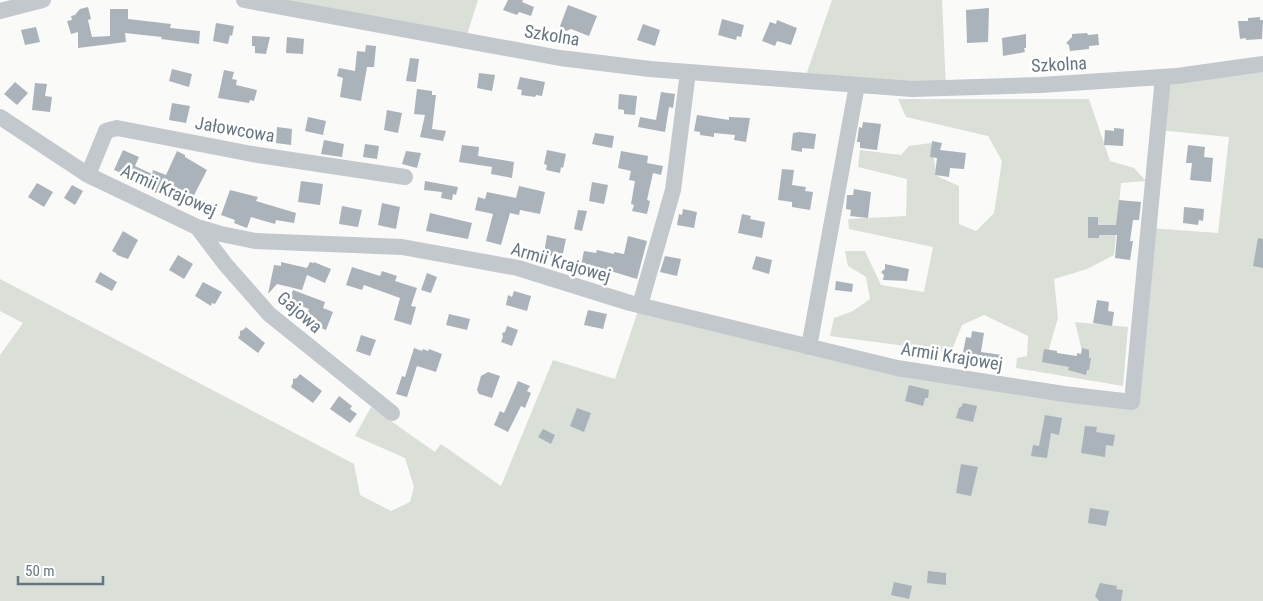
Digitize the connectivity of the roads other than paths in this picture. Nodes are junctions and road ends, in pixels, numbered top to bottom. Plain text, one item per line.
1 (43, 0) edge
2 (244, 0) edge
3 (0, 11) edge
4 (1263, 64) edge
5 (688, 72) junction
6 (1163, 78) junction
7 (857, 85) junction
8 (0, 117) edge
9 (88, 175) junction
10 (405, 177) dead end
11 (197, 226) junction
12 (640, 305) junction
13 (809, 346) junction
14 (392, 413) dead end

1 - 3 street
2 - 5 street, Szkolna
4 - 6 street, Szkolna
5 - 7 street, Szkolna
5 - 12 street
6 - 7 street, Szkolna
6 - 13 street, Armii Krajowej
7 - 13 street
8 - 9 street, Armii Krajowej
9 - 10 street, Jałowcowa
9 - 11 street, Armii Krajowej
11 - 12 street, Armii Krajowej
11 - 14 street, Gajowa
12 - 13 street, Armii Krajowej

